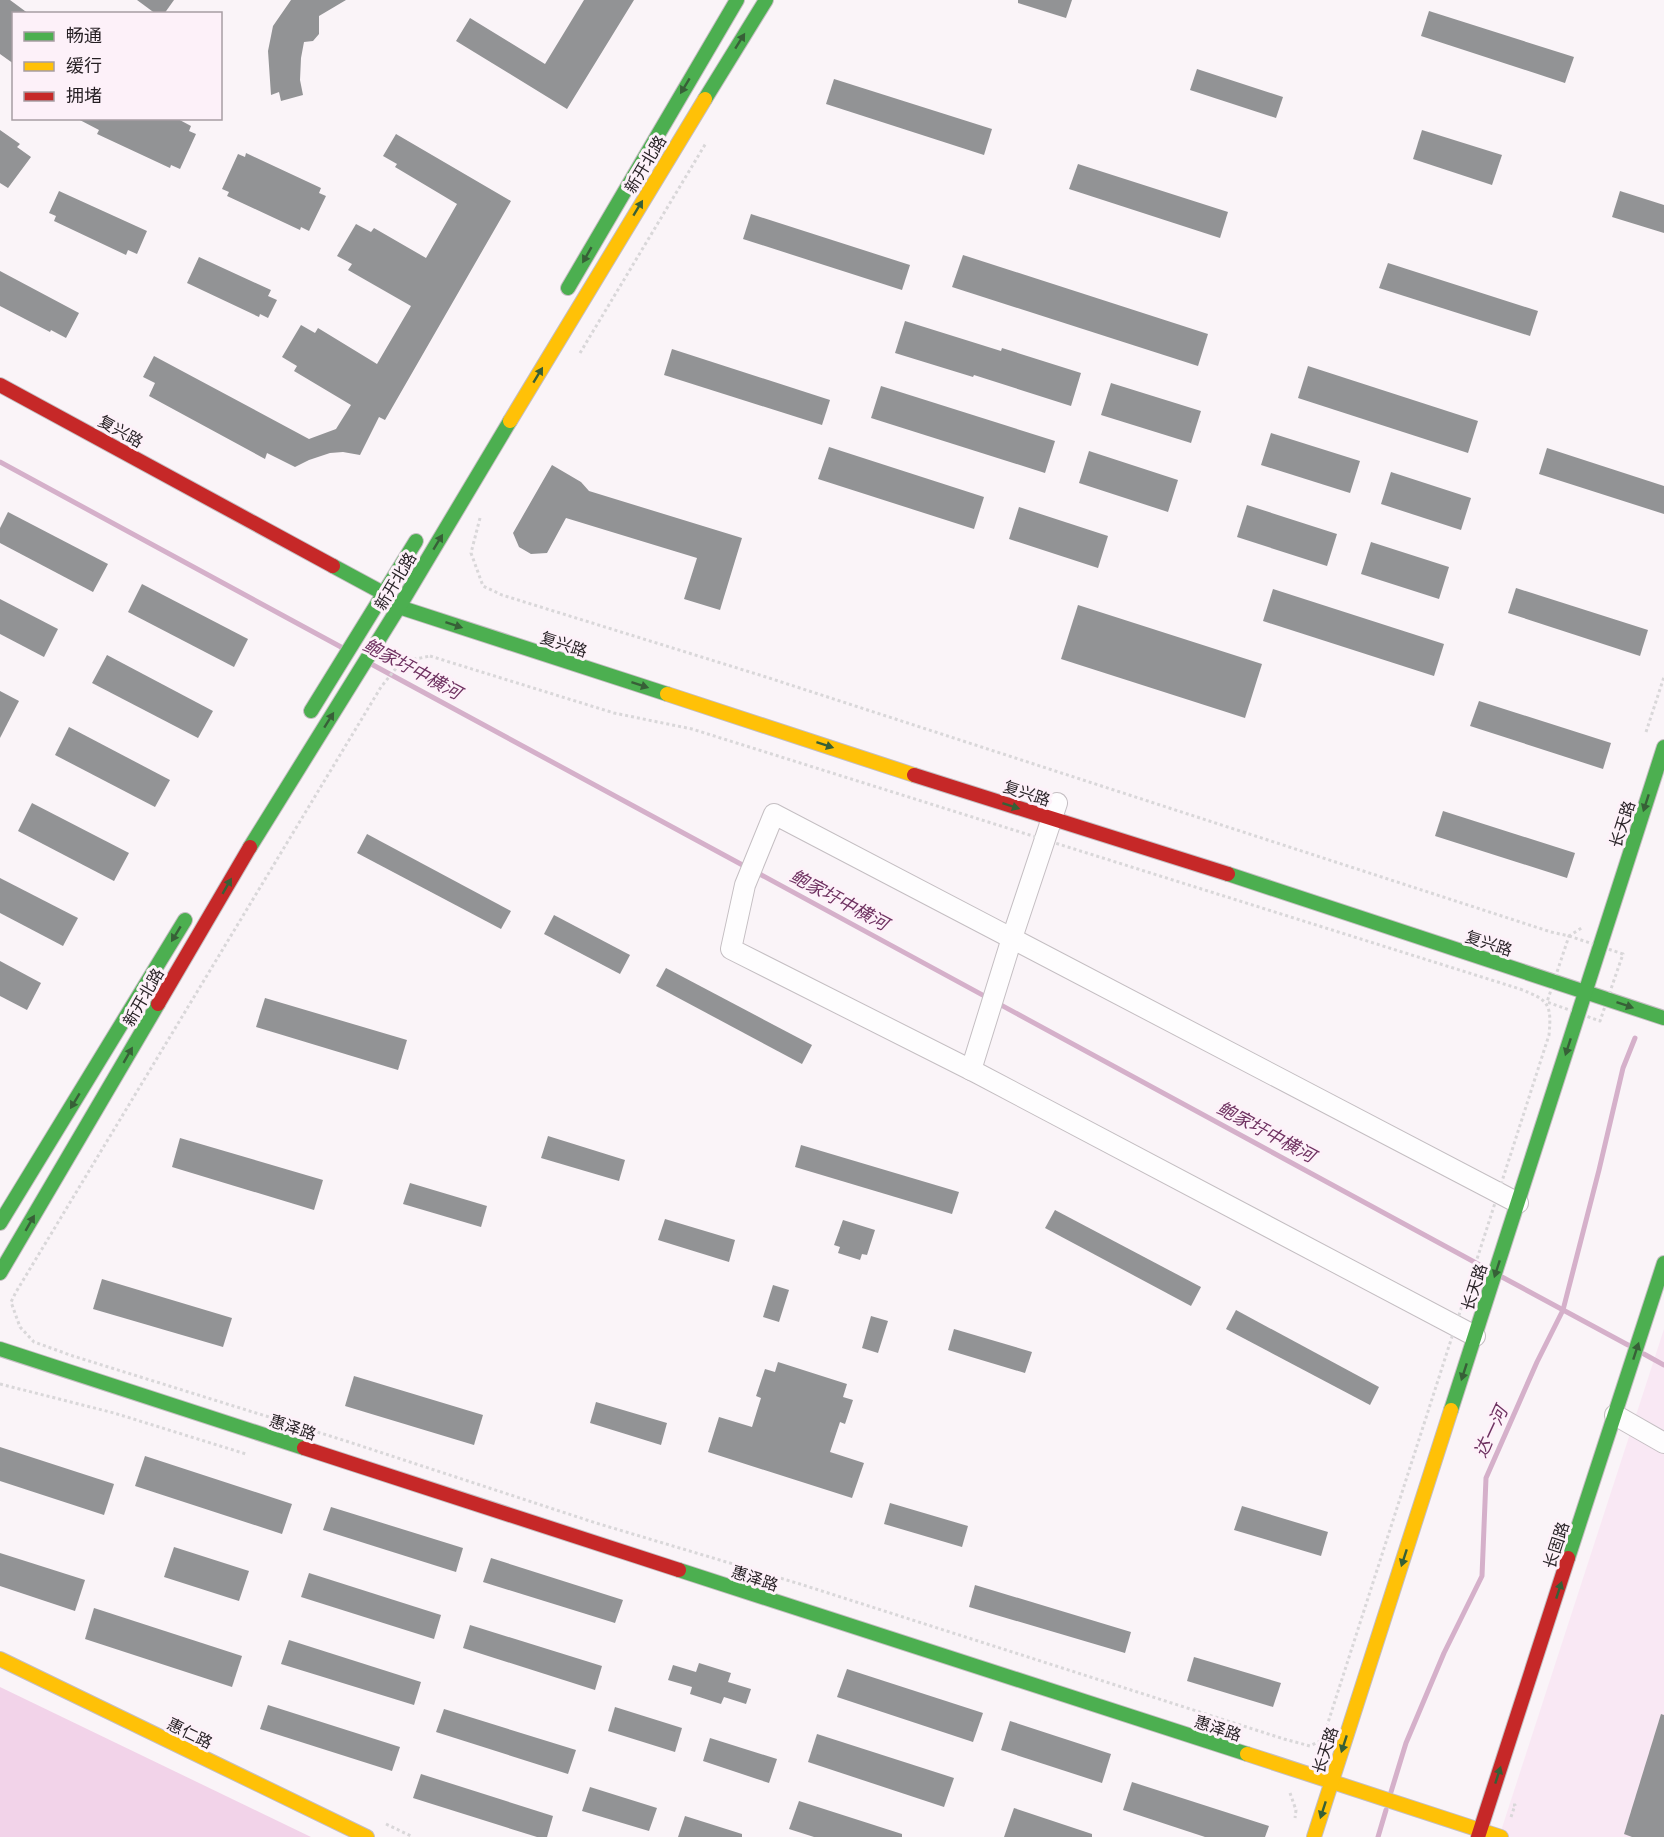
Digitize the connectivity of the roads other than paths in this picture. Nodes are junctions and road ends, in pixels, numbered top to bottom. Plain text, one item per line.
1 (737, 0) edge
2 (766, 0) edge
3 (561, 298) dead end
4 (0, 385) edge
5 (425, 526) dead end
6 (383, 593) junction
7 (413, 594) junction
8 (399, 607) junction
9 (307, 719) dead end
10 (1664, 747) edge
11 (1055, 807) junction
12 (192, 909) dead end
13 (1012, 938) junction
14 (1585, 992) junction
15 (1664, 1018) edge
16 (971, 1070) junction
17 (1518, 1203) junction
18 (0, 1223) edge
19 (1664, 1263) edge
20 (0, 1273) edge
21 (1475, 1336) junction
22 (0, 1349) edge
23 (1615, 1415) junction
24 (1664, 1443) edge
25 (0, 1659) edge
26 (1332, 1782) junction
27 (1479, 1834) edge
28 (367, 1837) edge
29 (1314, 1837) edge
30 (1501, 1837) edge

1 -> 3 street, 新开北路
7 -> 2 street, 新开北路
4 - 6 street, 复兴路
5 - 6 street, 新开北路
6 - 7 street
6 - 8 street, 复兴路
6 - 9 street, 新开北路
7 - 8 street, 新开北路
8 -> 11 street, 复兴路
20 -> 8 street, 新开北路
10 -> 14 street, 长天路
11 - 13 street
11 - 14 street, 复兴路
12 -> 18 street, 新开北路
13 - 16 street
13 - 16 street
13 - 17 street
14 -> 15 street, 复兴路
14 -> 17 street, 长天路
16 - 21 street
17 -> 21 street, 长天路
23 -> 19 street, 长固路
21 -> 26 street, 长天路
22 - 26 street, 惠泽路
23 - 24 street
27 -> 23 street, 长固路
25 - 28 street, 惠仁路
26 - 27 street, 惠泽路
26 -> 29 street, 长天路
27 - 30 street, 惠泽路

